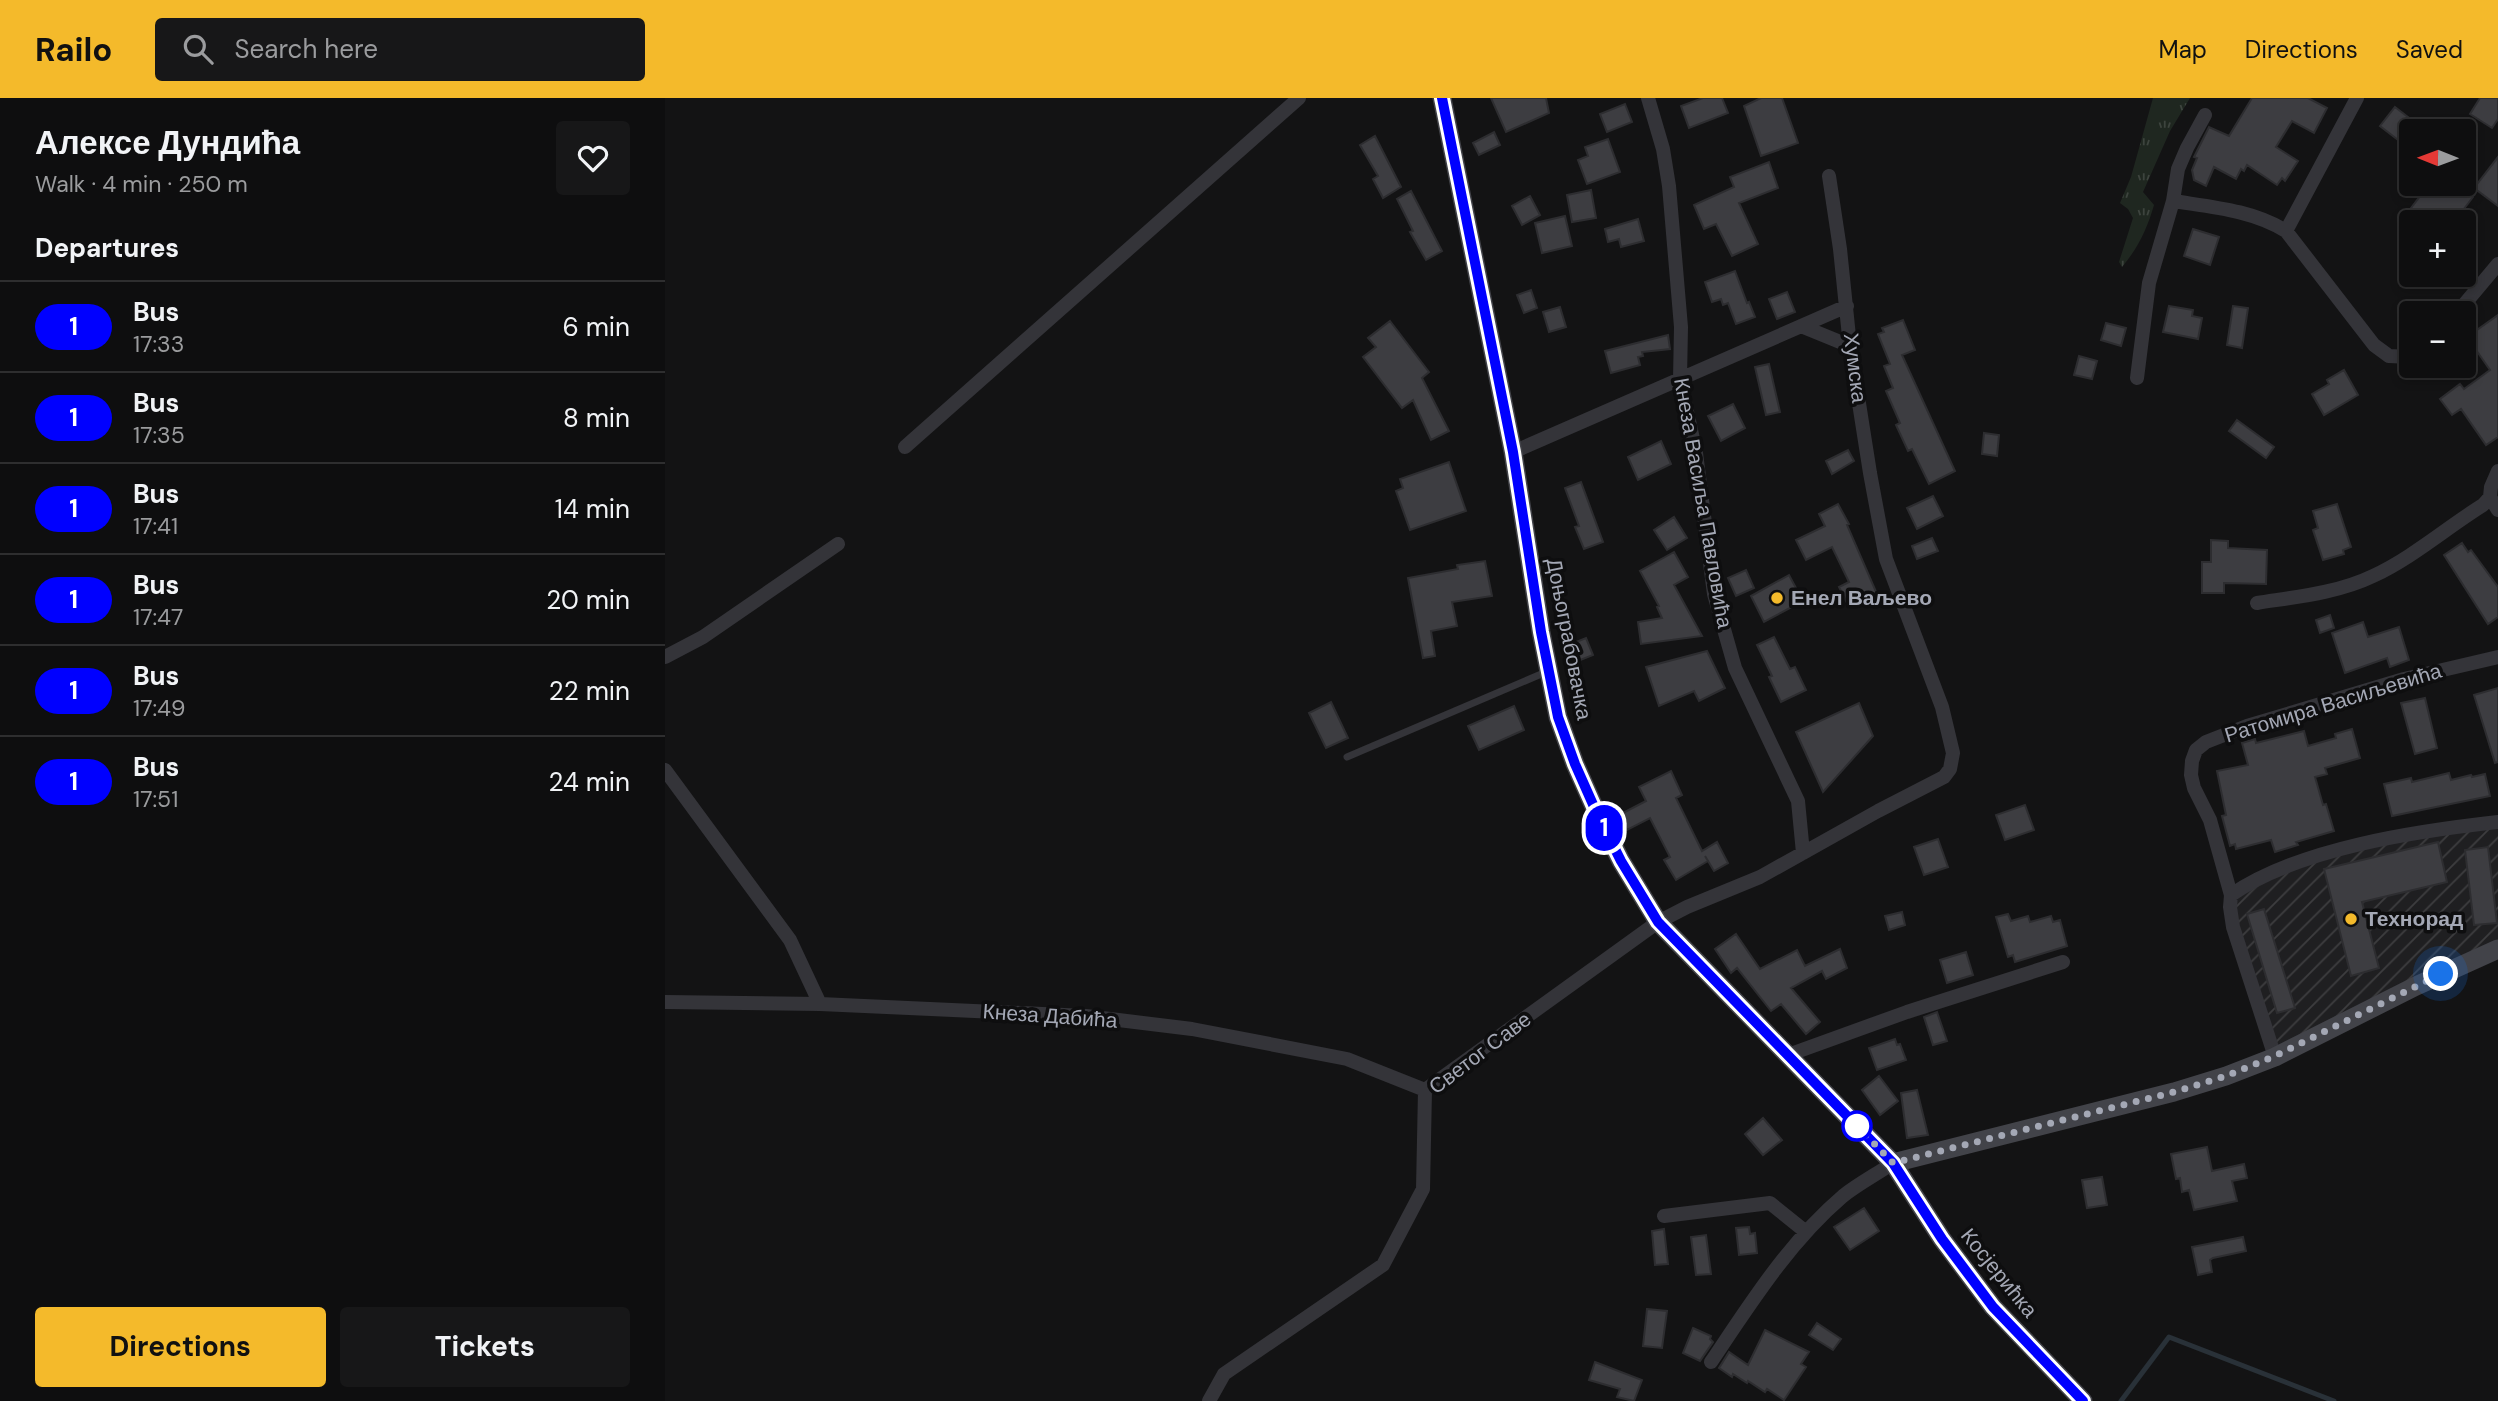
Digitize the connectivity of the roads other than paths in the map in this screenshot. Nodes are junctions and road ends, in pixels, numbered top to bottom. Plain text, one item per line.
1 (1299, 98) edge
2 (1442, 98) edge
3 (1648, 98) edge
4 (2357, 98) edge
5 (2205, 115) dead end
6 (1829, 176) dead end
7 (2173, 201) junction
8 (2286, 231) junction
9 (2498, 264) edge
10 (2467, 301) edge
11 (1847, 306) junction
12 (1801, 326) junction
13 (1850, 346) junction
14 (2399, 356) edge
15 (2137, 378) dead end
16 (1680, 379) junction
17 (905, 447) dead end
18 (1513, 452) junction
19 (2498, 471) edge
20 (2494, 504) edge
21 (838, 544) dead end
22 (2257, 603) dead end
23 (665, 657) edge
24 (2498, 657) edge
25 (1549, 671) junction
26 (1347, 757) dead end
27 (665, 770) edge
28 (2498, 822) edge
29 (1803, 853) junction
30 (2231, 895) junction
31 (1658, 922) junction
32 (2498, 949) edge
33 (2063, 962) dead end
34 (665, 1002) edge
35 (820, 1004) junction
36 (1788, 1055) junction
37 (2275, 1056) junction
38 (1425, 1090) junction
39 (1893, 1163) junction
40 (1664, 1216) dead end
41 (1806, 1233) junction
42 (1711, 1362) dead end
43 (1209, 1401) edge
44 (2083, 1401) edge

1 - 17 street
2 - 18 street, Доњограбовачка
3 - 16 street, Кнеза Васиља Павловића
4 - 8 street
5 - 7 street
6 - 11 street, Хумска
7 - 8 street
7 - 15 street
8 - 14 street
9 - 10 street
11 - 12 street
11 - 13 street, Хумска
12 - 13 street
12 - 16 street
13 - 29 street, Хумска
16 - 18 street
16 - 29 street, Кнеза Васиља Павловића
18 - 25 street, Доњограбовачка
19 - 20 street
20 - 22 street
21 - 23 street
24 - 30 street, Ратомира Васиљевића
25 - 26 lane
25 - 31 street, Доњограбовачка
27 - 35 street
28 - 30 street
29 - 31 street, Светог Саве
30 - 37 street
31 - 36 street, Доњограбовачка
31 - 38 street, Светог Саве
32 - 37 street
33 - 36 street
34 - 35 street, Кнеза Дабића
35 - 38 street, Кнеза Дабића
36 - 39 street, Доњограбовачка
37 - 39 street
38 - 43 street, Светог Саве
39 - 41 street
39 - 44 street, Косјерићка
40 - 41 street
41 - 42 street

